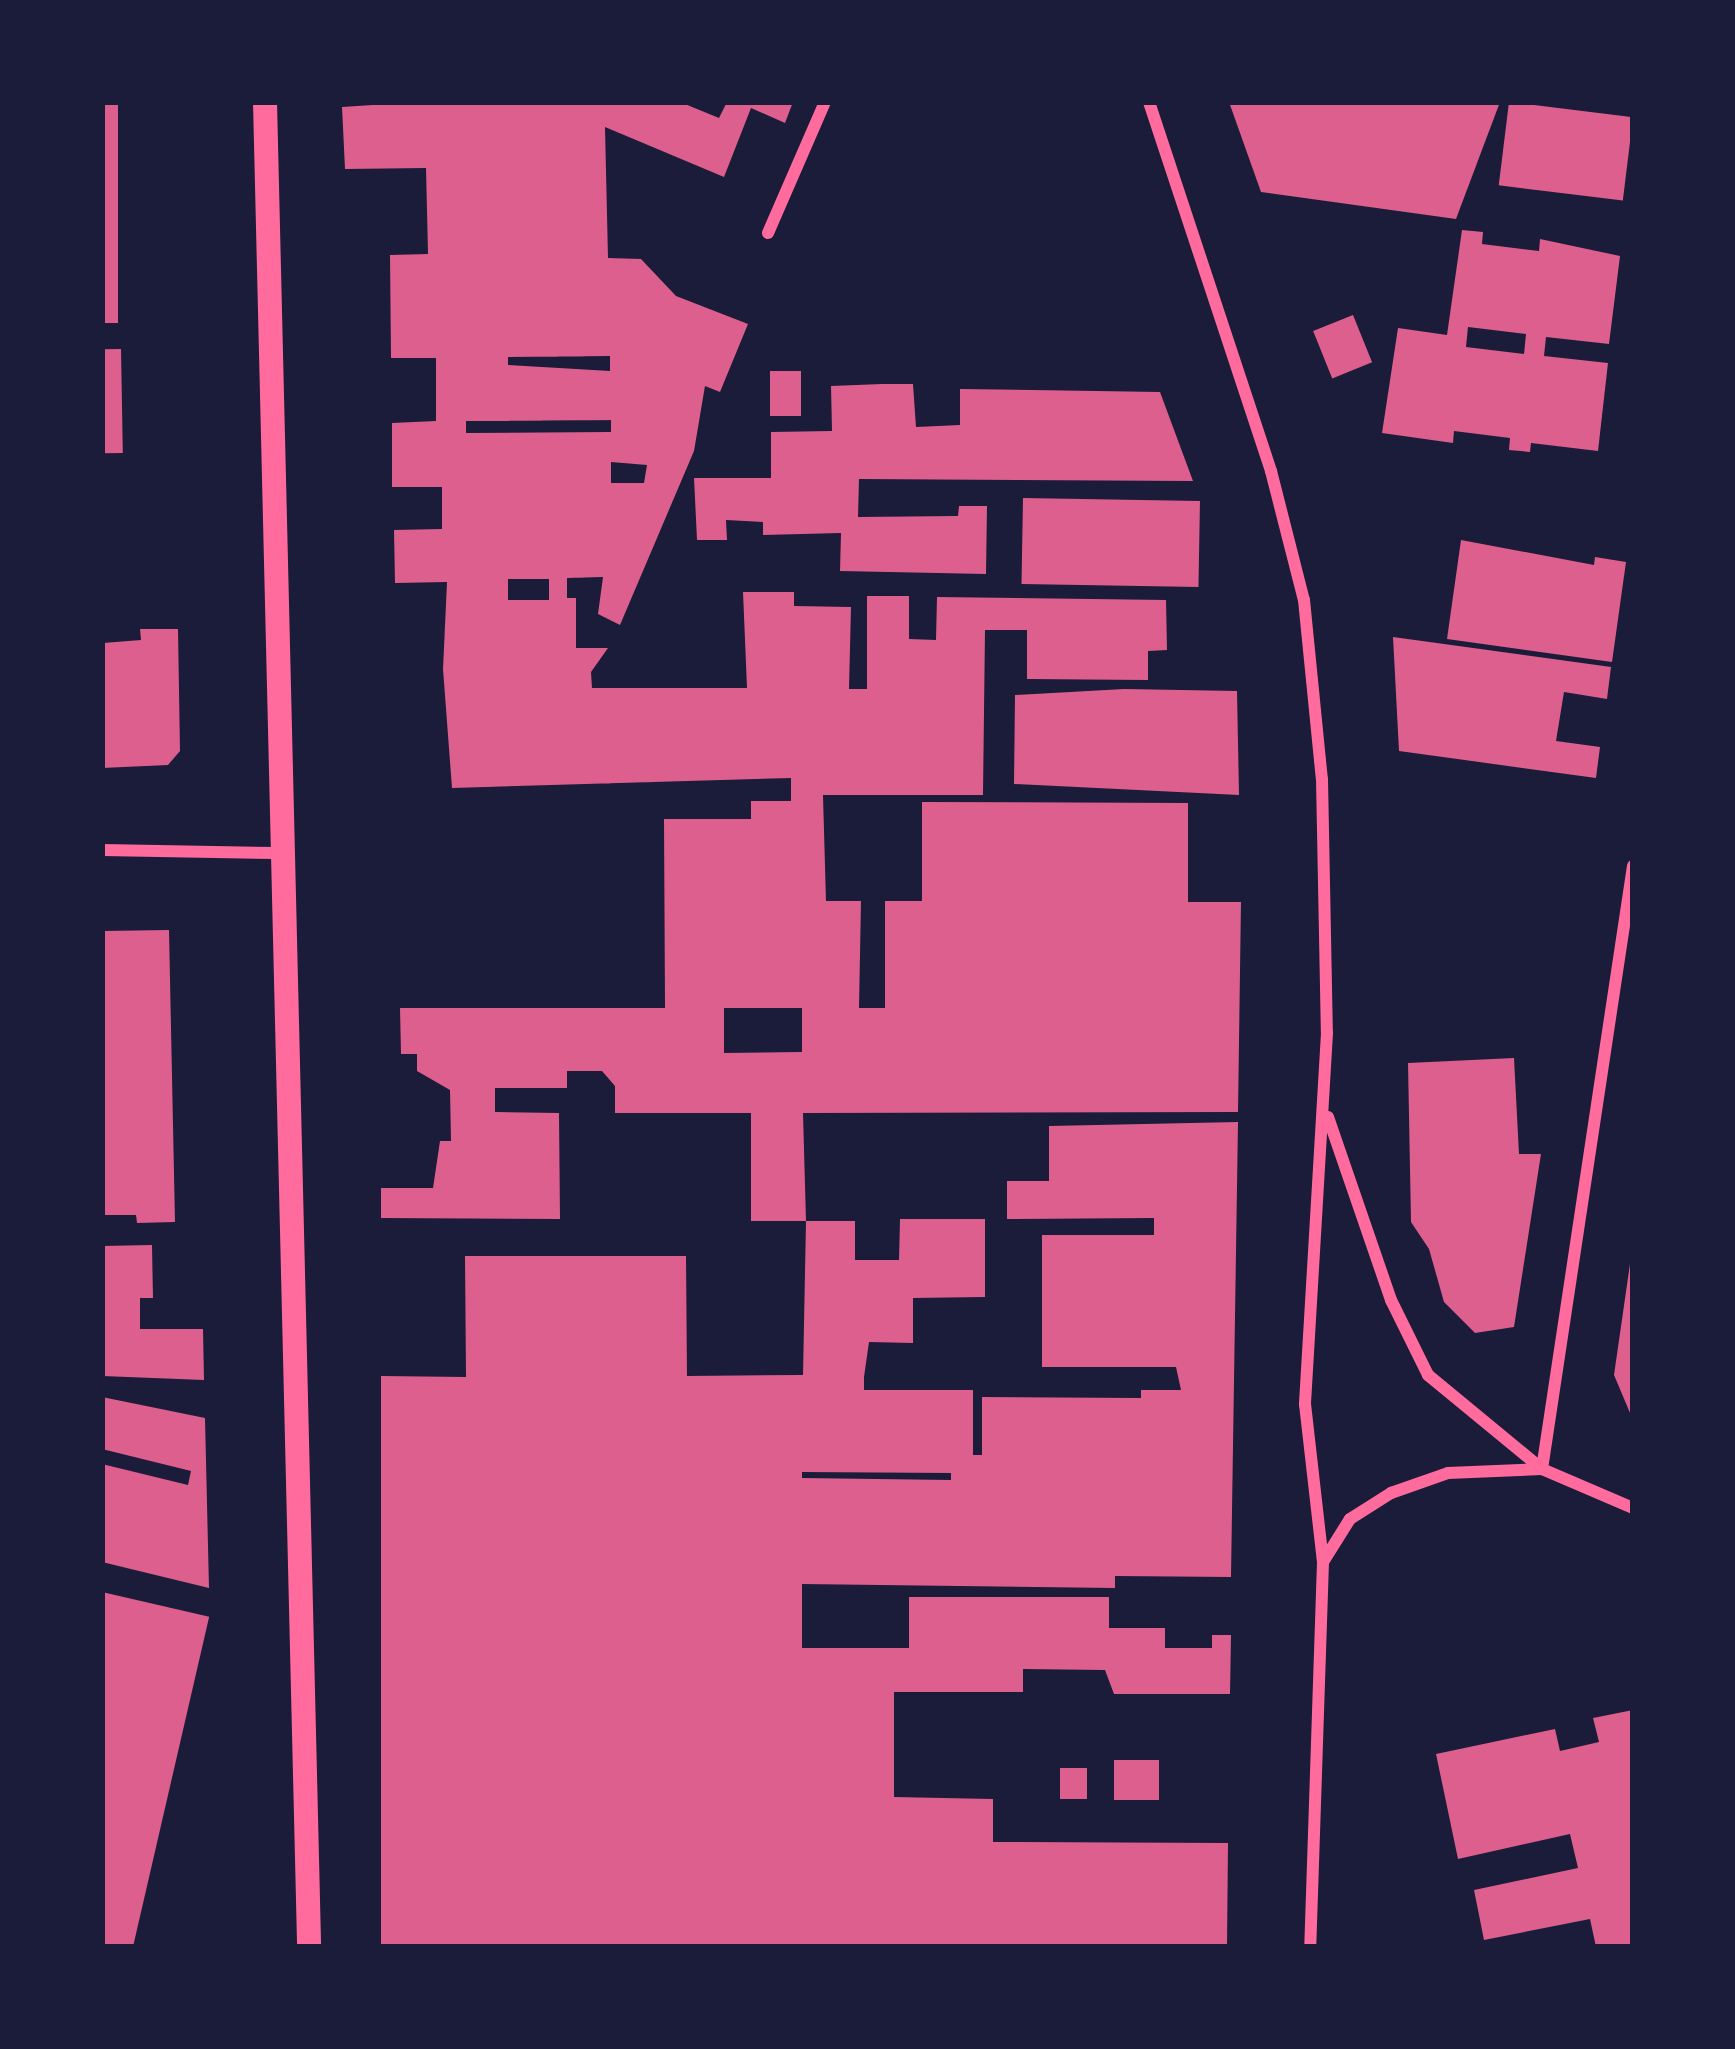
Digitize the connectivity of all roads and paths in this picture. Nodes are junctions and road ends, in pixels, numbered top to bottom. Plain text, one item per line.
1 (265, 102) edge
2 (825, 102) edge
3 (1149, 102) edge
4 (768, 233) dead end
5 (102, 850) edge
6 (278, 853) junction
7 (1633, 866) edge
8 (1325, 1111) junction
9 (1542, 1468) junction
10 (1633, 1508) edge
11 (1323, 1562) junction
12 (309, 1947) edge
13 (1310, 1947) edge

1 - 6 main road
2 - 4 street
3 - 8 street
5 - 6 street
6 - 12 main road
7 - 9 street
8 - 9 street
8 - 11 street
9 - 10 street
9 - 11 street
11 - 13 street

